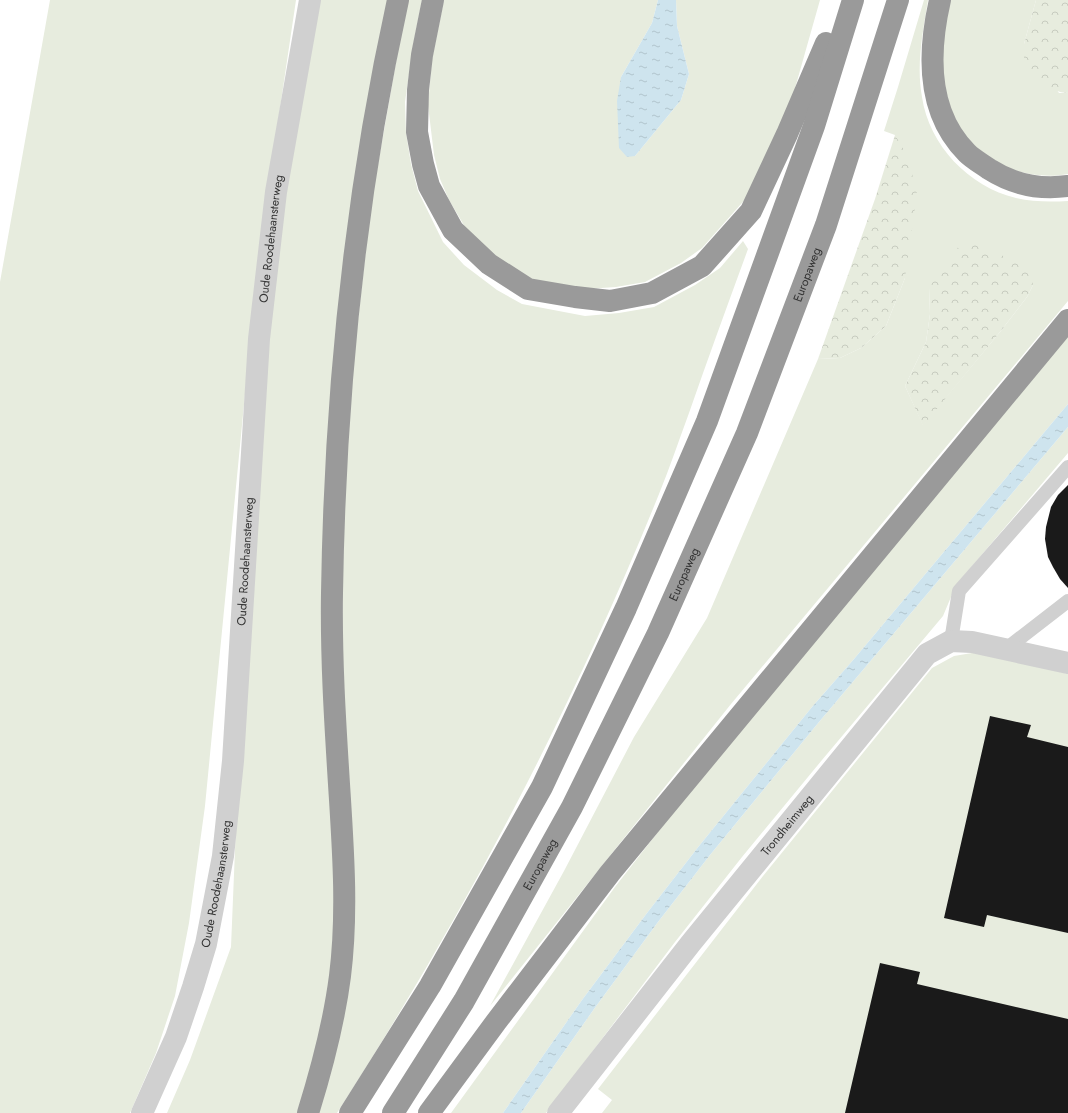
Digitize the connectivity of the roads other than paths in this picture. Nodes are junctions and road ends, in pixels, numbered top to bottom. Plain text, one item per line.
1 (310, 0) edge
2 (398, 0) edge
3 (433, 0) edge
4 (845, 0) edge
5 (853, 0) edge
6 (898, 0) edge
7 (940, 0) edge
8 (1068, 186) edge
9 (1068, 320) edge
10 (1068, 467) edge
11 (1068, 601) edge
12 (951, 641) junction
13 (1006, 649) junction
14 (1068, 663) edge
15 (142, 1113) edge
16 (308, 1113) edge
17 (350, 1113) edge
18 (393, 1113) edge
19 (429, 1113) edge
20 (558, 1113) edge

1 - 15 street, Oude Roodehaansterweg
2 - 16 highway
3 - 4 highway
5 - 17 highway
6 - 18 highway, Europaweg
7 - 8 highway
9 - 19 highway
10 - 12 lane
11 - 13 lane
12 - 13 street
12 - 20 street, Trondheimweg
13 - 14 street

